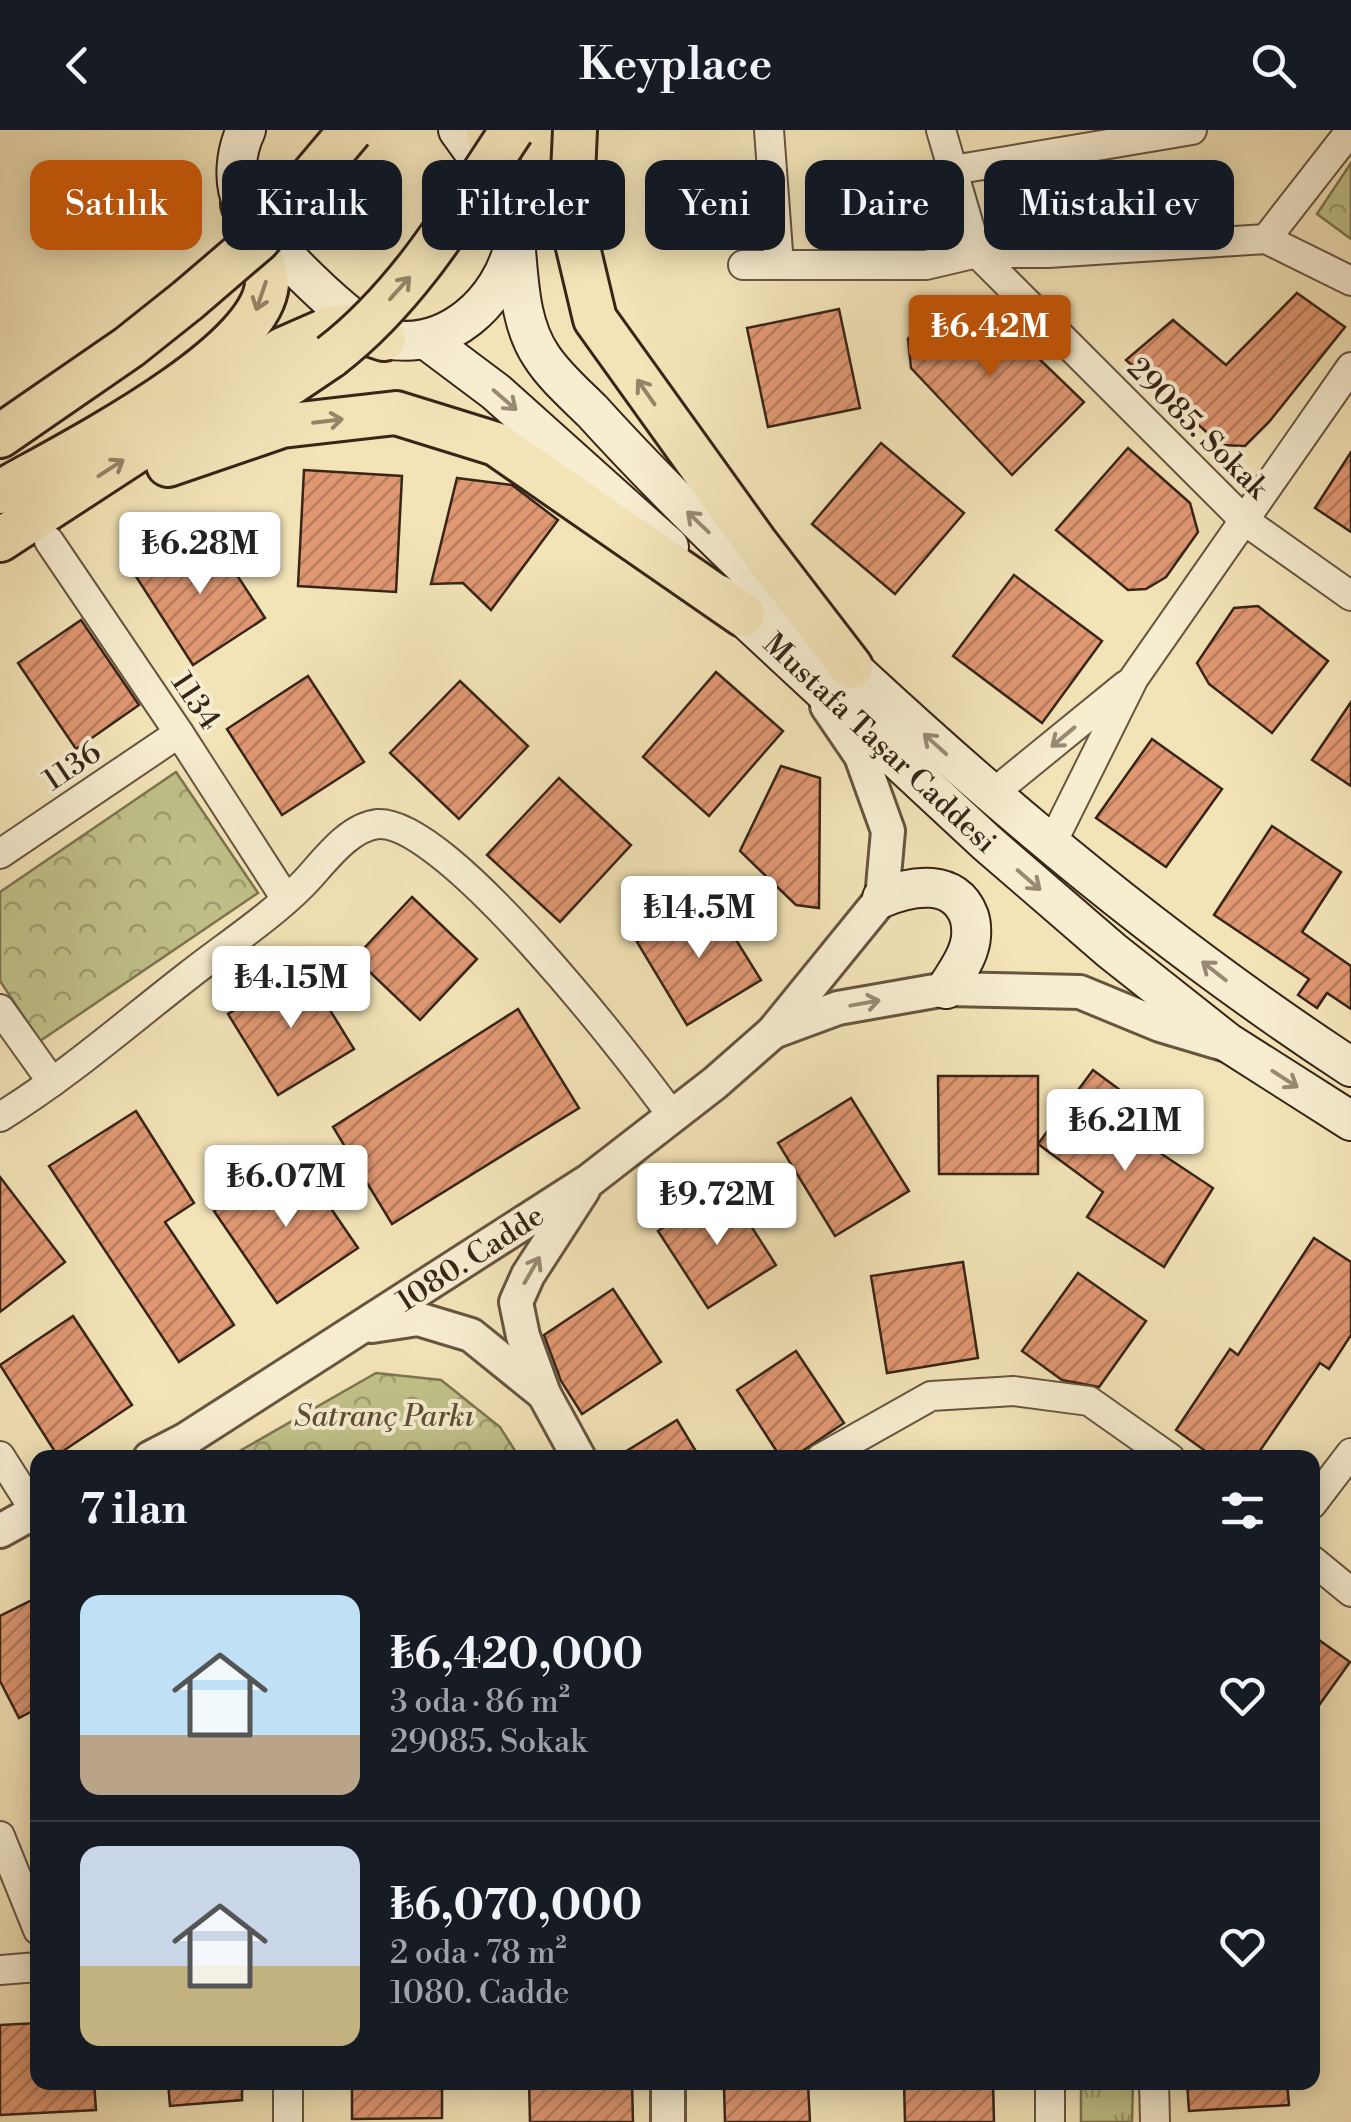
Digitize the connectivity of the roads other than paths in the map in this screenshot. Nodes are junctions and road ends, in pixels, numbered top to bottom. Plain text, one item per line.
1 (351, 130) edge
2 (458, 130) edge
3 (490, 130) edge
4 (512, 130) edge
5 (575, 130) edge
6 (769, 130) edge
7 (942, 130) edge
8 (1192, 130) edge
9 (1351, 130) edge
10 (246, 131) edge
11 (238, 160) edge
12 (476, 160) edge
13 (495, 160) edge
14 (950, 160) edge
15 (964, 168) edge
16 (964, 208) edge
17 (1266, 239) junction
18 (258, 250) edge
19 (280, 250) edge
20 (511, 250) edge
21 (516, 250) edge
22 (977, 253) junction
23 (743, 265) dead end
24 (780, 265) junction
25 (1351, 282) edge
26 (384, 339) junction
27 (428, 340) junction
28 (1351, 367) edge
29 (0, 436) edge
30 (168, 466) junction
31 (0, 492) edge
32 (1244, 521) junction
33 (0, 540) edge
34 (49, 541) junction
35 (0, 571) edge
36 (1351, 596) edge
37 (743, 616) junction
38 (850, 667) junction
39 (807, 674) junction
40 (1134, 678) junction
41 (179, 733) junction
42 (991, 795) junction
43 (1052, 843) junction
44 (0, 854) edge
45 (882, 898) junction
46 (286, 899) junction
47 (946, 989) junction
48 (0, 1010) edge
49 (772, 1032) junction
50 (1236, 1048) junction
51 (1351, 1067) edge
52 (52, 1082) junction
53 (672, 1114) junction
54 (0, 1116) edge
55 (1351, 1121) edge
56 (590, 1180) junction
57 (361, 1328) junction
58 (544, 1394) junction
59 (166, 1450) edge
60 (575, 1450) edge
61 (834, 1450) edge
62 (1159, 1450) edge
63 (1351, 1453) edge
64 (0, 1456) edge
65 (1320, 1494) edge
66 (30, 1502) edge
67 (30, 1514) edge
68 (0, 1531) edge
69 (1320, 1567) edge
70 (1351, 1592) edge
71 (0, 1836) edge
72 (30, 1910) edge
73 (30, 1968) edge
74 (0, 1970) edge
75 (288, 2090) edge
76 (668, 2090) edge
77 (1050, 2090) edge
78 (1154, 2090) edge
79 (288, 2122) edge
80 (668, 2122) edge
81 (1050, 2122) edge
82 (1155, 2122) edge

1 - 29 main road, bridge
2 - 12 main road
3 - 13 main road
30 -> 4 main road, bridge
38 -> 5 main road
6 - 24 street
7 - 14 street, 29085. Sokak
8 - 15 street
9 - 17 street
10 - 11 main road
16 - 22 street, 29085. Sokak
17 - 22 street
17 - 25 street
18 -> 31 main road
19 - 26 main road
20 - 27 main road
38 -> 21 main road, Mustafa Taşar Caddesi
22 - 24 street
22 - 32 street, 29085. Sokak
23 - 24 street
26 - 27 main road
33 -> 26 main road
27 -> 37 main road, Mustafa Taşar Caddesi
28 - 32 street
30 - 34 main road
30 -> 37 main road
32 - 36 street, 29085. Sokak
32 - 40 street
34 - 35 main road
34 - 41 street, 1134
37 - 39 main road, Mustafa Taşar Caddesi
42 -> 38 main road, Mustafa Taşar Caddesi
39 - 45 street
39 -> 50 main road, Mustafa Taşar Caddesi
40 -> 42 street
40 - 43 street
41 - 44 street, 1136
41 - 46 street, 1134
42 - 43 main road, Mustafa Taşar Caddesi
51 -> 43 main road, Mustafa Taşar Caddesi
45 - 47 main road
45 - 49 street
46 - 52 street
46 - 53 street
49 -> 47 street
47 - 50 street
48 - 52 street
49 - 53 street, 1080. Cadde
50 -> 55 main road, Mustafa Taşar Caddesi
52 - 54 street
53 - 56 street, 1080. Cadde
56 - 57 street, 1080. Cadde
58 -> 56 street
57 - 58 street
57 - 59 street, 1080. Cadde
58 - 60 street
61 - 62 street
63 - 65 street
64 - 66 street
67 - 68 street
69 - 70 street
71 - 72 street
73 - 74 street
75 - 79 street
76 - 80 street
77 - 81 street
78 - 82 street

